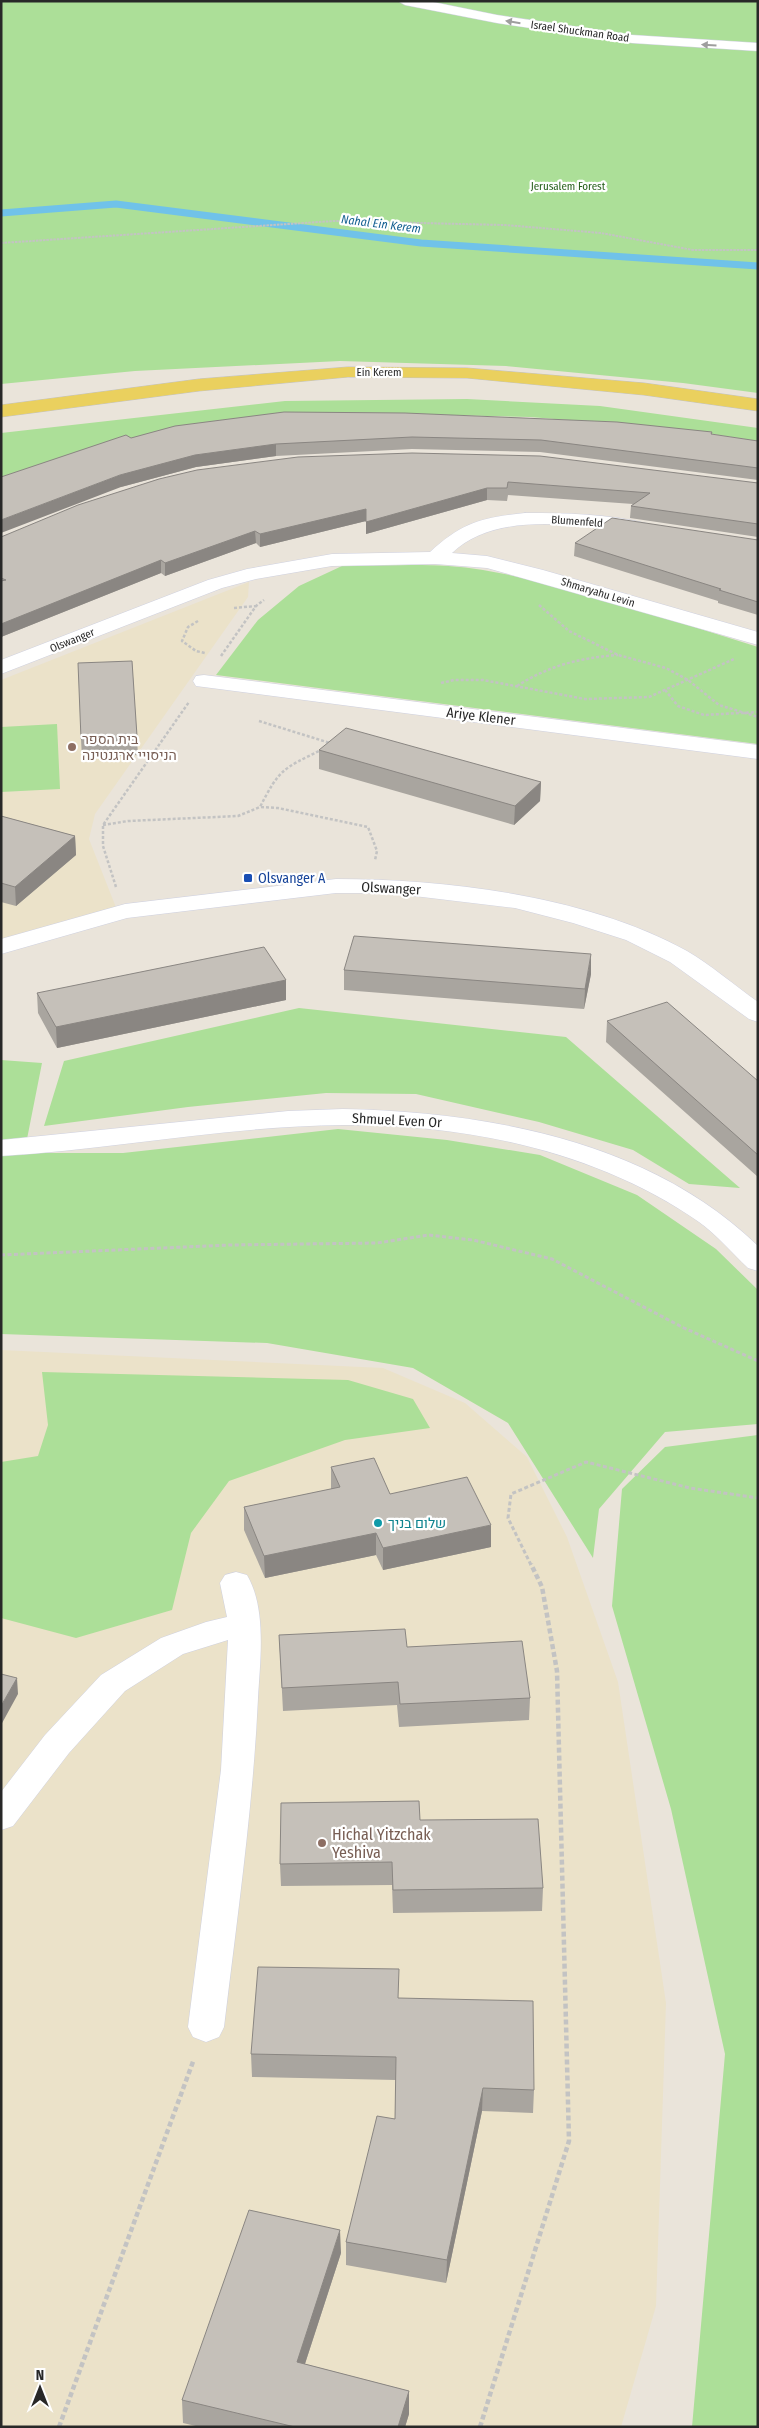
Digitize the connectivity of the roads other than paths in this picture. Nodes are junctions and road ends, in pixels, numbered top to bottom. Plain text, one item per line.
1 (405, 1) edge
2 (758, 47) edge
3 (758, 405) edge
4 (1, 411) edge
5 (660, 531) edge
6 (436, 558) junction
7 (758, 639) edge
8 (1, 668) edge
9 (204, 681) road end
10 (758, 752) edge
11 (1, 947) edge
12 (758, 1014) edge
13 (1, 1148) edge
14 (758, 1262) edge
15 (236, 1583) dead end
16 (245, 1626) junction
17 (1, 1817) edge
18 (206, 2027) road end

2 -> 1 street, Israel Shuckman Road
3 - 4 main road, Ein Kerem
5 - 6 street, Blumenfeld
6 - 7 street, Shmaryahu Levin
6 - 8 street, Olswanger
9 - 10 street, Ariye Klener
11 - 12 street, Olswanger
13 - 14 street, Shmuel Even Or
15 - 16 street
16 - 17 street
16 - 18 street

